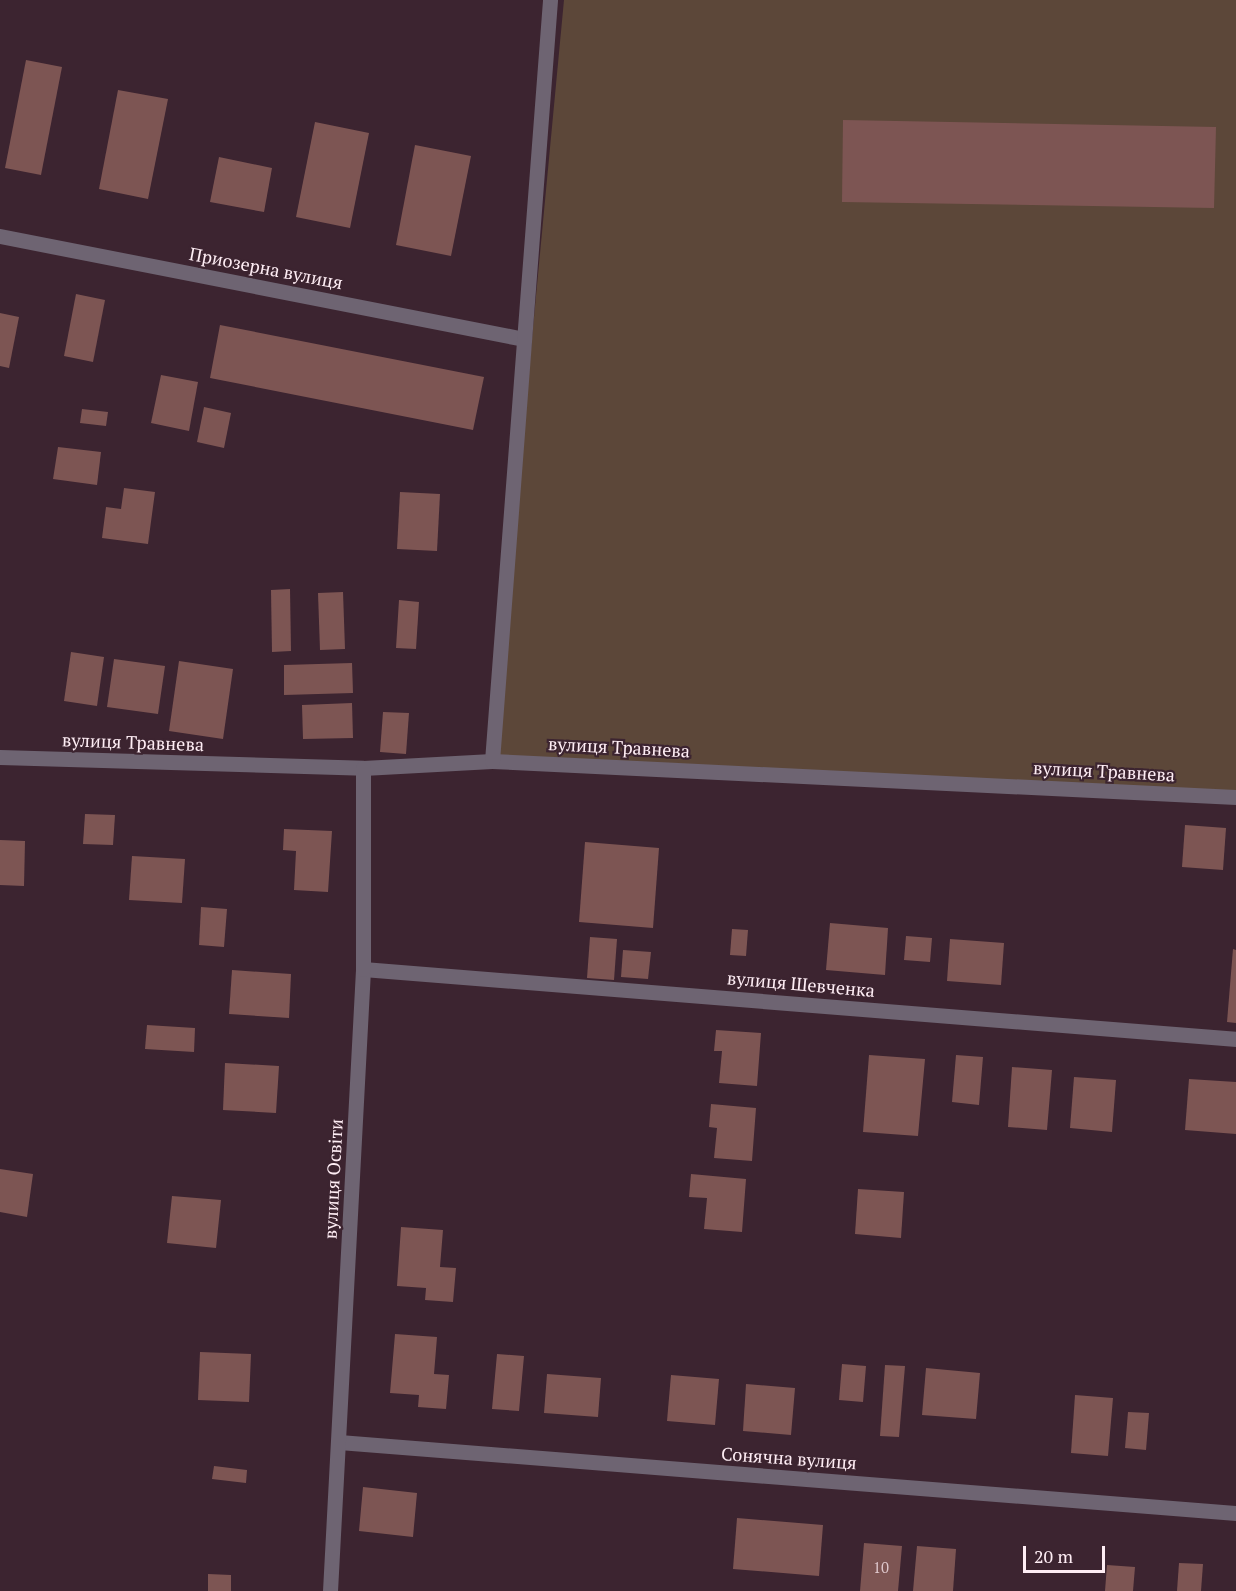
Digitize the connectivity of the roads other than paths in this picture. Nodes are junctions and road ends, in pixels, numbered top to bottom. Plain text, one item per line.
1 (550, 0) edge
2 (0, 236) edge
3 (524, 339) junction
4 (0, 757) edge
5 (492, 761) junction
6 (363, 768) junction
7 (1236, 796) edge
8 (363, 969) junction
9 (1236, 1039) edge
10 (339, 1442) junction
11 (1236, 1512) edge
12 (330, 1591) edge

1 - 3 street
2 - 3 street, Приозерна вулиця
3 - 5 street
4 - 6 street, вулиця Травнева
5 - 6 street, вулиця Травнева
5 - 7 street, вулиця Травнева
6 - 8 street, вулиця Освіти
8 - 9 street, вулиця Шевченка
8 - 10 street, вулиця Освіти
10 - 11 street, Сонячна вулиця
10 - 12 street, вулиця Освіти

